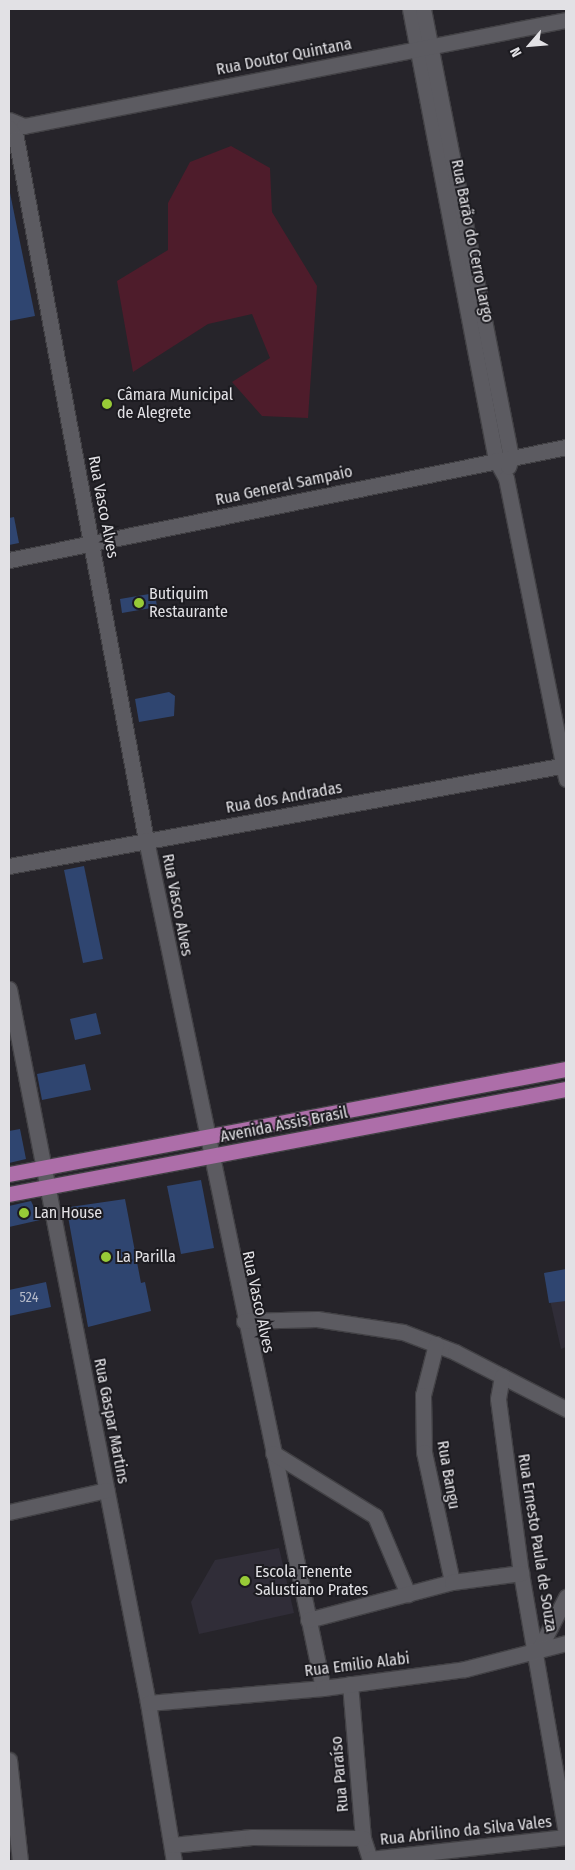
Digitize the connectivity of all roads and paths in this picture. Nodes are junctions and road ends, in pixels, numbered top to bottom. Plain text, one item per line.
1 (410, 9) edge
2 (423, 9) edge
3 (566, 20) edge
4 (424, 46) junction
5 (9, 120) edge
6 (9, 128) edge
7 (566, 447) edge
8 (503, 459) junction
9 (92, 544) junction
10 (9, 560) edge
11 (565, 769) edge
12 (146, 840) junction
13 (9, 866) edge
14 (9, 989) edge
15 (566, 1069) edge
16 (566, 1089) edge
17 (448, 1091) junction
18 (452, 1111) junction
19 (206, 1137) junction
20 (110, 1155) junction
21 (210, 1156) junction
22 (45, 1167) junction
23 (9, 1174) edge
24 (113, 1174) junction
25 (50, 1186) junction
26 (9, 1194) edge
27 (244, 1321) junction
28 (436, 1344) junction
29 (502, 1376) junction
30 (566, 1409) edge
31 (273, 1453) junction
32 (107, 1490) junction
33 (9, 1512) edge
34 (521, 1573) junction
35 (452, 1582) junction
36 (408, 1594) junction
37 (566, 1596) edge
38 (308, 1620) junction
39 (566, 1643) edge
40 (537, 1650) junction
41 (350, 1684) junction
42 (324, 1688) junction
43 (148, 1703) junction
44 (9, 1760) edge
45 (566, 1833) edge
46 (566, 1837) edge
47 (363, 1838) junction
48 (172, 1845) junction
49 (370, 1859) joint
50 (20, 1861) edge
51 (174, 1861) edge

1 - 4 street, Rua Barão do Cerro Largo
2 - 4 street, Rua Barão do Cerro Largo
3 - 4 street, Rua Doutor Quintana
4 - 5 street, Rua Doutor Quintana
4 - 8 street, Rua Barão do Cerro Largo
6 - 9 street, Rua Vasco Alves
7 - 8 street, Rua General Sampaio
8 - 9 street, Rua General Sampaio
8 - 11 street, Rua Barão do Cerro Largo
9 - 10 street, Rua General Sampaio
9 - 12 street, Rua Vasco Alves
11 - 12 street, Rua dos Andradas
12 - 13 street, Rua dos Andradas
12 - 19 street, Rua Vasco Alves
14 - 22 street, Rua Gaspar Martins
15 - 17 main road, Avenida Assis Brasil
16 - 18 main road, Avenida Assis Brasil
17 - 18 main road
17 - 19 main road, Avenida Assis Brasil
18 - 21 main road, Avenida Assis Brasil
19 - 20 main road, Avenida Assis Brasil
19 - 21 street, Rua Vasco Alves
20 - 22 main road, Avenida Assis Brasil
20 - 24 main road
21 - 24 main road, Avenida Assis Brasil
21 - 27 street, Rua Vasco Alves
22 - 23 main road, Avenida Assis Brasil
22 - 25 street, Rua Gaspar Martins
24 - 25 main road, Avenida Assis Brasil
25 - 26 main road, Avenida Assis Brasil
25 - 32 street, Rua Gaspar Martins
27 - 28 street
27 - 31 street, Rua Vasco Alves
28 - 29 street
28 - 35 street, Rua Bangu
29 - 30 street
29 - 34 street, Rua Ernesto Paula de Souza
31 - 36 street
31 - 38 street, Rua Vasco Alves
32 - 33 street
32 - 43 street, Rua Gaspar Martins
34 - 35 street
34 - 40 street, Rua Ernesto Paula de Souza
35 - 36 street
36 - 38 street
37 - 40 street
38 - 42 street, Rua Vasco Alves
39 - 40 street, Rua Emilio Alabi
40 - 41 street, Rua Emilio Alabi
40 - 45 street, Rua Ernesto Paula de Souza
41 - 42 street, Rua Emilio Alabi
41 - 47 street, Rua Paraíso
42 - 43 street, Rua Emilio Alabi
43 - 48 street, Rua Gaspar Martins
44 - 50 street
46 - 49 street, Rua Abrilino da Silva Vales
47 - 48 street
47 - 49 street, Rua Paraíso
48 - 51 street, Rua Gaspar Martins

